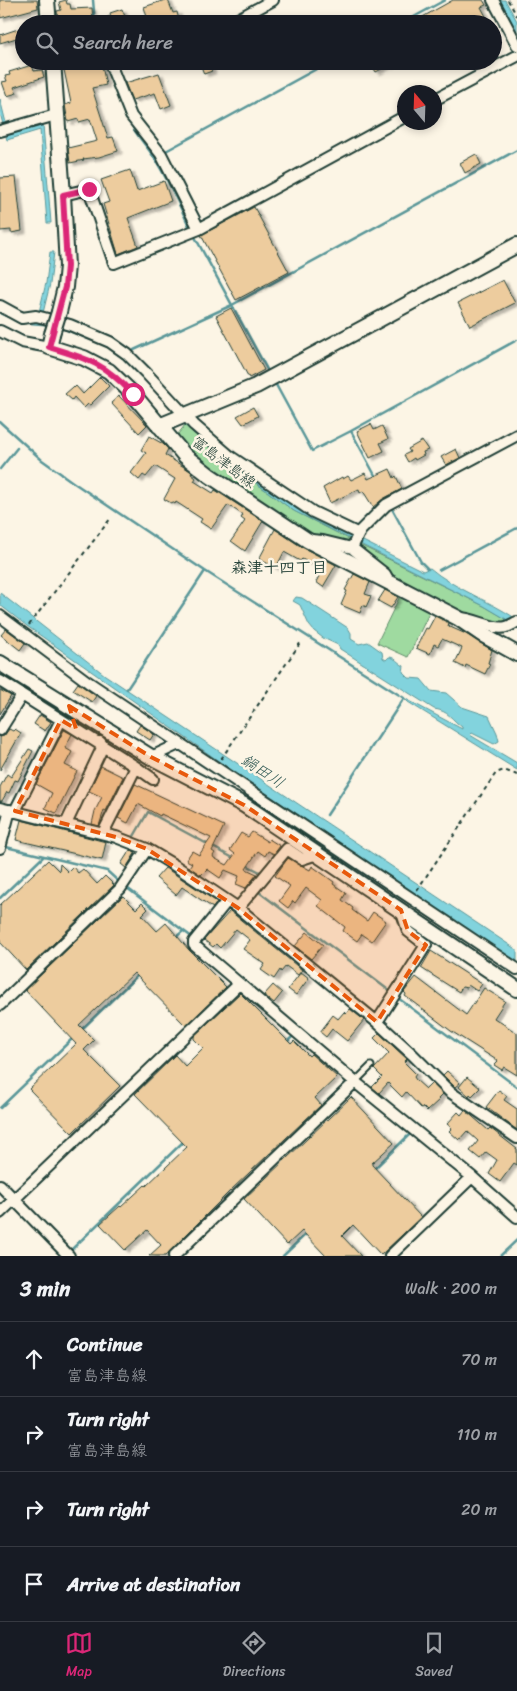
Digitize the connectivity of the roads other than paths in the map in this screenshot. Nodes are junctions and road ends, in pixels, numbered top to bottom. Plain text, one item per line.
1 (47, 0) edge
2 (273, 0) edge
3 (493, 0) edge
4 (48, 15) edge
5 (246, 15) edge
6 (501, 15) edge
7 (502, 17) edge
8 (517, 45) edge
9 (517, 56) edge
10 (502, 64) edge
11 (53, 70) edge
12 (113, 70) edge
13 (491, 70) edge
14 (442, 96) edge
15 (56, 115) junction
16 (397, 121) edge
17 (4, 130) edge
18 (63, 195) junction
19 (199, 229) junction
20 (517, 245) edge
21 (0, 306) edge
22 (0, 331) edge
23 (51, 341) junction
24 (182, 417) junction
25 (159, 426) junction
26 (517, 435) edge
27 (307, 540) junction
28 (356, 540) junction
29 (390, 583) junction
30 (0, 616) edge
31 (458, 618) junction
32 (513, 624) edge
33 (517, 654) edge
34 (0, 663) edge
35 (0, 681) edge
36 (22, 695) junction
37 (69, 706) junction
38 (61, 720) junction
39 (0, 730) edge
40 (179, 744) junction
41 (103, 746) junction
42 (151, 757) junction
43 (136, 767) junction
44 (152, 779) dead end
45 (8, 810) edge
46 (66, 824) junction
47 (104, 833) junction
48 (0, 848) edge
49 (147, 849) junction
50 (317, 854) junction
51 (227, 901) junction
52 (238, 908) junction
53 (401, 910) junction
54 (517, 969) edge
55 (239, 984) junction
56 (517, 989) edge
57 (0, 1005) edge
58 (377, 1022) junction
59 (371, 1066) dead end
60 (355, 1082) junction
61 (517, 1138) edge
62 (472, 1176) junction
63 (0, 1185) edge
64 (14, 1200) junction
65 (0, 1214) edge
66 (517, 1217) edge
67 (69, 1256) edge
68 (174, 1256) edge
69 (390, 1256) edge

1 - 4 street
2 - 5 street
3 - 6 street
7 - 8 street
9 - 10 street
11 - 15 street
12 - 19 street
13 - 14 street
15 - 17 street
15 - 18 street
16 - 19 street
18 - 19 street
18 - 23 street, bridge
20 - 24 street
21 - 24 street
22 - 23 street
23 - 25 street, 富島津島線
24 - 25 street
24 - 28 street
25 - 27 street, 富島津島線
26 - 28 street
27 - 28 street
27 - 29 street, 富島津島線
28 - 29 street
29 - 31 street, 富島津島線
30 - 40 street
31 - 32 street
31 - 33 street, 富島津島線
34 - 37 street
35 - 36 street
36 - 38 street
36 - 39 street
37 - 41 street
37 - 42 street
38 - 41 street
38 - 45 street
40 - 42 street
40 - 54 street
41 - 43 street
41 - 46 street
42 - 50 street
43 - 44 street
43 - 47 street
45 - 46 street
45 - 48 street
46 - 47 street
47 - 49 street
49 - 51 street
49 - 57 street
50 - 52 street
50 - 53 street
51 - 52 street
51 - 55 street
52 - 58 street
53 - 56 street
53 - 58 street
55 - 60 street
55 - 64 street
58 - 61 street
59 - 60 lane
60 - 62 street
60 - 68 street
62 - 66 street
62 - 69 street
63 - 64 street
64 - 65 street
64 - 67 street

